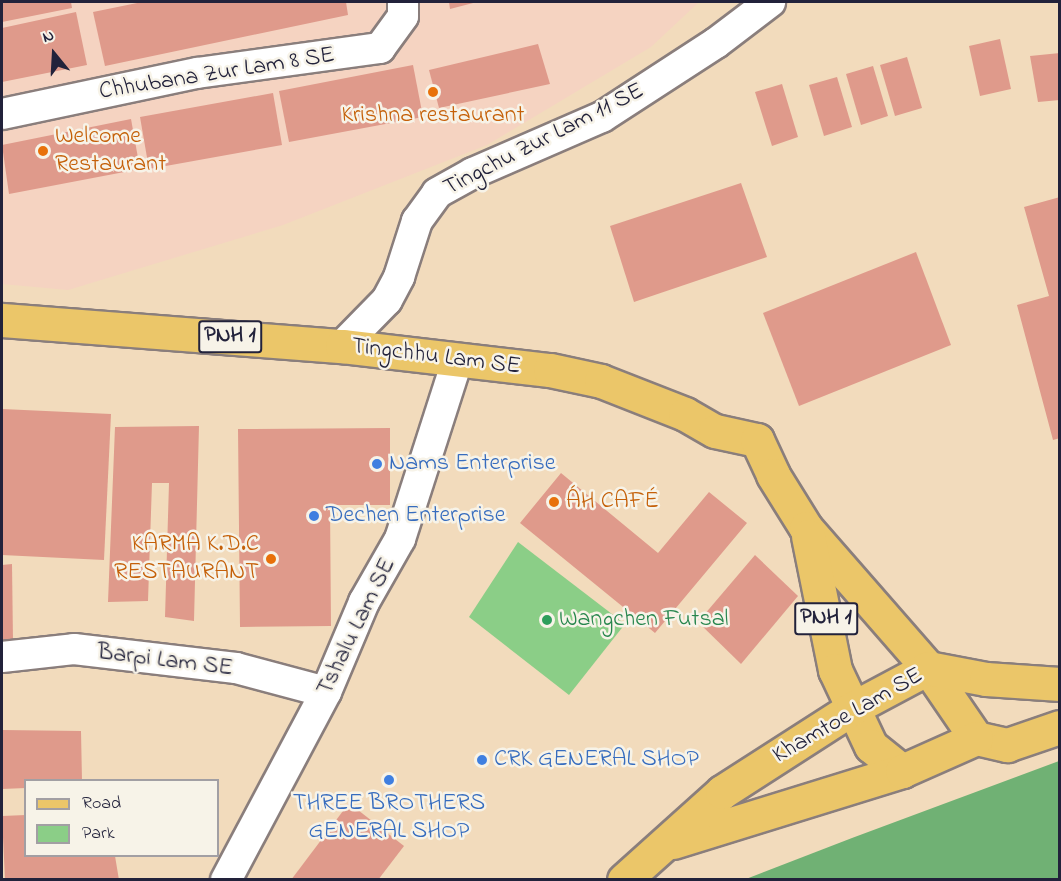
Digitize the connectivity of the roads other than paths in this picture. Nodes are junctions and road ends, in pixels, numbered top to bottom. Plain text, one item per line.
1 (403, 2) edge
2 (770, 2) edge
3 (2, 114) edge
4 (2, 321) edge
5 (342, 346) junction
6 (457, 361) junction
7 (806, 528) junction
8 (2, 657) edge
9 (928, 668) junction
10 (1059, 684) edge
11 (326, 692) junction
12 (853, 708) junction
13 (1059, 727) edge
14 (976, 738) junction
15 (902, 771) junction
16 (663, 845) junction
17 (226, 879) edge
18 (624, 879) edge

1 - 3 street, Chhubana Zur Lam 8 SE
2 - 5 street, Tingchu Zur Lam 11 SE
4 - 5 main road, Tingchhu Lam SE / PNH 1
5 - 6 main road, Tingchhu Lam SE / PNH 1
6 - 7 main road, Tingchhu Lam SE / PNH 1
6 - 11 street, Tshalu Lam SE
7 - 9 main road, PNH 1
7 - 12 main road, PNH 1
8 - 11 street, Barpi Lam SE
9 - 10 main road, Khamtoe Lam SE
9 - 12 main road, Khamtoe Lam SE
9 - 14 main road
11 - 17 street, Tshalu Lam SE
12 - 15 main road, PNH 1
12 - 16 main road, Khamtoe Lam SE
13 - 14 main road
14 - 15 main road, Khamtoe Lam SE
15 - 16 main road, Khamtoe Lam SE
16 - 18 main road, Khamtoe Lam SE

